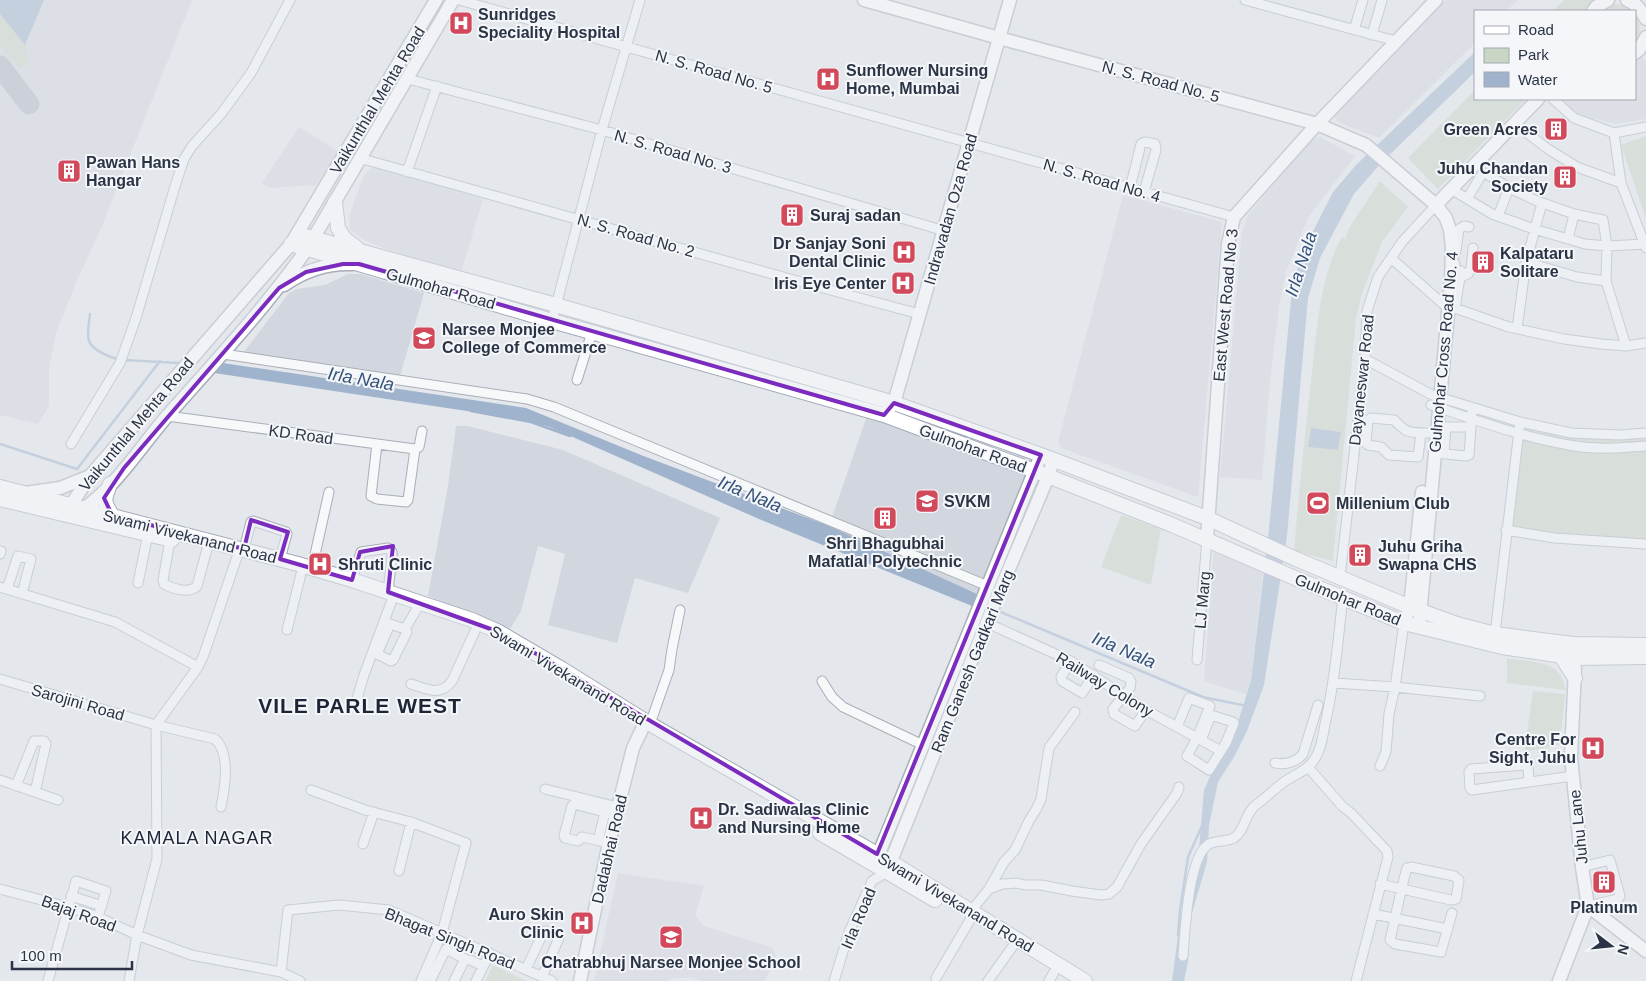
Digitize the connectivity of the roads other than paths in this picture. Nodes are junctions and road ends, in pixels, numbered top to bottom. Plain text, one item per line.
1 (290, 0) edge
2 (436, 0) edge
3 (453, 0) edge
4 (459, 0) edge
5 (640, 0) edge
6 (864, 0) edge
7 (1002, 0) edge
8 (1010, 0) edge
9 (1363, 0) edge
10 (1382, 0) edge
11 (1436, 0) edge
12 (1608, 0) edge
13 (1249, 1) edge
14 (1631, 1) edge
15 (1594, 10) edge
16 (1358, 18) junction
17 (1646, 19) edge
18 (1375, 23) junction
19 (1354, 30) junction
20 (1372, 34) junction
21 (995, 37) junction
22 (1646, 37) edge
23 (1396, 41) junction
24 (626, 46) junction
25 (1640, 53) edge
26 (408, 79) junction
27 (437, 86) junction
28 (1537, 100) edge
29 (1553, 100) edge
30 (1514, 123) junction
31 (1317, 124) junction
32 (1646, 128) edge
33 (602, 130) junction
34 (1614, 133) junction
35 (966, 142) junction
36 (359, 158) junction
37 (407, 172) junction
38 (1621, 183) junction
39 (1130, 188) junction
40 (1451, 189) junction
41 (1510, 189) junction
42 (1144, 192) junction
43 (1470, 194) dead end
44 (335, 202) junction
45 (1542, 203) junction
46 (1436, 205) junction
47 (1574, 214) junction
48 (1234, 217) junction
49 (579, 219) junction
50 (1502, 219) junction
51 (1469, 227) dead end
52 (938, 229) junction
53 (1454, 229) junction
54 (1534, 230) junction
55 (295, 239) junction
56 (1568, 239) junction
57 (310, 243) junction
58 (1646, 245) edge
59 (1607, 246) junction
60 (1473, 248) dead end
61 (361, 258) junction
62 (1391, 258) junction
63 (1526, 262) junction
64 (1460, 273) junction
65 (1606, 281) junction
66 (474, 282) junction
67 (279, 288) junction
68 (470, 297) junction
69 (556, 305) junction
70 (1449, 307) junction
71 (912, 312) junction
72 (552, 321) junction
73 (1517, 329) junction
74 (592, 332) junction
75 (1646, 343) edge
76 (1626, 346) junction
77 (223, 354) junction
78 (1365, 359) junction
79 (577, 380) dead end
80 (1436, 401) junction
81 (890, 402) junction
82 (1472, 407) junction
83 (884, 415) junction
84 (167, 416) junction
85 (1520, 422) junction
86 (1471, 423) junction
87 (422, 431) dead end
88 (1646, 432) edge
89 (1425, 433) junction
90 (1519, 433) junction
91 (71, 444) dead end
92 (377, 444) junction
93 (1646, 446) edge
94 (415, 449) junction
95 (108, 454) junction
96 (1439, 454) junction
97 (1047, 458) junction
98 (124, 468) junction
99 (1041, 474) junction
100 (90, 476) junction
101 (110, 484) junction
102 (0, 487) edge
103 (329, 492) dead end
104 (25, 493) junction
105 (0, 499) edge
106 (85, 509) junction
107 (71, 510) junction
108 (112, 516) junction
109 (1207, 518) junction
110 (1506, 530) junction
111 (148, 534) junction
112 (324, 538) dead end
113 (1206, 539) junction
114 (170, 540) junction
115 (1646, 544) edge
116 (207, 549) junction
117 (240, 551) junction
118 (12, 554) dead end
119 (280, 559) junction
120 (310, 570) junction
121 (1340, 577) junction
122 (352, 580) junction
123 (138, 583) dead end
124 (988, 586) junction
125 (3, 587) edge
126 (22, 593) junction
127 (390, 596) junction
128 (1343, 597) junction
129 (986, 603) junction
130 (418, 607) junction
131 (1415, 609) junction
132 (680, 610) dead end
133 (988, 620) junction
134 (1404, 622) junction
135 (1419, 626) junction
136 (405, 629) dead end
137 (287, 630) dead end
138 (475, 631) junction
139 (1495, 634) junction
140 (1573, 644) junction
141 (1646, 645) edge
142 (1502, 647) junction
143 (1562, 656) junction
144 (1646, 657) edge
145 (1576, 658) junction
146 (1071, 660) junction
147 (1197, 660) dead end
148 (1099, 665) dead end
149 (198, 667) junction
150 (1094, 676) junction
151 (1575, 678) junction
152 (0, 679) edge
153 (822, 681) dead end
154 (1334, 683) junction
155 (411, 684) dead end
156 (1395, 687) junction
157 (1123, 695) junction
158 (1480, 696) dead end
159 (356, 702) dead end
160 (1318, 705) dead end
161 (1146, 710) junction
162 (1075, 712) dead end
163 (648, 724) junction
164 (156, 725) junction
165 (1177, 727) junction
166 (1199, 739) junction
167 (924, 745) junction
168 (1221, 751) junction
169 (1305, 751) junction
170 (1318, 754) junction
171 (1275, 763) dead end
172 (1380, 766) dead end
173 (1308, 767) junction
174 (1573, 776) junction
175 (0, 780) edge
176 (1529, 782) junction
177 (16, 785) junction
178 (1179, 787) dead end
179 (545, 789) dead end
180 (311, 790) dead end
181 (35, 791) junction
182 (58, 800) dead end
183 (578, 801) junction
184 (221, 806) dead end
185 (613, 811) junction
186 (374, 812) junction
187 (411, 822) junction
188 (603, 842) junction
189 (363, 844) dead end
190 (876, 860) junction
191 (889, 867) junction
192 (1582, 867) junction
193 (399, 871) dead end
194 (872, 881) junction
195 (1380, 884) junction
196 (0, 889) edge
197 (989, 889) junction
198 (1402, 889) junction
199 (71, 896) junction
200 (102, 906) junction
201 (1588, 906) junction
202 (68, 907) junction
203 (1452, 913) dead end
204 (1373, 914) junction
205 (970, 915) junction
206 (98, 917) junction
207 (1395, 918) junction
208 (1448, 929) junction
209 (442, 933) junction
210 (137, 935) junction
211 (461, 941) junction
212 (1013, 946) junction
213 (476, 948) junction
214 (1646, 951) edge
215 (490, 953) junction
216 (456, 954) junction
217 (1183, 956) dead end
218 (470, 960) junction
219 (434, 962) junction
220 (483, 966) junction
221 (281, 972) junction
222 (1051, 976) edge
223 (936, 978) dead end
224 (427, 979) edge
225 (48, 981) edge
226 (130, 981) edge
227 (300, 981) edge
228 (454, 981) edge
229 (460, 981) edge
230 (476, 981) edge
231 (552, 981) edge
232 (580, 981) edge
233 (586, 981) edge
234 (834, 981) edge
235 (988, 981) edge
236 (1069, 981) edge
237 (1084, 981) edge
238 (1356, 981) edge
239 (1559, 981) edge

1 - 91 street
2 - 55 street, Vaikunthlal Mehta Road
3 - 26 street, Vaikunthlal Mehta Road
4 - 24 street, N. S. Road No. 5
5 - 24 street
6 - 21 street, N. S. Road No. 5
7 - 21 street, Indravadan Oza Road
8 - 21 street, Indravadan Oza Road
9 - 16 street
10 - 18 street
11 - 23 street, East West Road No 3
12 - 15 street
13 - 19 street
14 - 17 street
16 - 18 street
16 - 19 street
18 - 20 street
19 - 20 street
20 - 23 street
21 - 31 street, N. S. Road No. 5
21 - 35 street, Indravadan Oza Road
22 - 25 street
23 - 31 street, East West Road No 3
24 - 33 street
24 - 35 street, N. S. Road No. 5
26 - 27 street, N. S. Road No. 3
26 - 36 street, Vaikunthlal Mehta Road
27 - 33 street, N. S. Road No. 3
27 - 37 street
28 - 30 street
29 - 34 street
30 - 38 street
30 - 40 street
31 - 46 street, N. S. Road No. 5
31 - 48 street, East West Road No 3
32 - 34 street
33 - 49 street
33 - 52 street, N. S. Road No. 3
34 - 38 street
35 - 39 street, N. S. Road No. 4
35 - 52 street, Indravadan Oza Road
35 - 81 street, Indravadan Oza Road
36 - 37 street, N. S. Road No. 2
36 - 44 street, Vaikunthlal Mehta Road
37 - 49 street, N. S. Road No. 2
38 - 58 street
39 - 42 street, N. S. Road No. 4
39 - 42 street
40 - 46 street
40 - 50 street
41 - 43 street
41 - 45 street
41 - 50 street
42 - 48 street, N. S. Road No. 4
44 - 57 street, Vaikunthlal Mehta Road
44 - 61 main road
45 - 47 street
45 - 54 street
46 - 53 street, Gulmohar Cross Road No. 4
46 - 62 street, Dayaneswar Road
46 - 70 street, Gulmohar Cross Road No. 4
47 - 56 street
47 - 59 street
48 - 109 street, East West Road No 3
49 - 69 street
49 - 71 street, N. S. Road No. 2
50 - 54 street
51 - 53 street
52 - 71 street, Indravadan Oza Road
53 - 64 street
53 - 70 street, Gulmohar Cross Road No. 4
54 - 56 street
54 - 63 street
55 - 57 main road, Gulmohar Road
55 - 95 street, Vaikunthlal Mehta Road
56 - 59 street
57 - 61 main road, Gulmohar Road
57 - 67 street, Vaikunthlal Mehta Road
58 - 59 street
59 - 65 street
60 - 64 street
61 - 66 main road, Gulmohar Road
61 - 67 street
61 - 68 main road, Gulmohar Road
62 - 70 street
62 - 78 street, Dayaneswar Road
63 - 65 street
63 - 73 street
64 - 70 street
65 - 76 street
66 - 68 main road
66 - 69 main road, Gulmohar Road
67 - 77 street, Vaikunthlal Mehta Road
68 - 72 main road, Gulmohar Road
69 - 72 street
69 - 81 main road, Gulmohar Road
70 - 73 street
70 - 80 street, Gulmohar Cross Road No. 4
71 - 81 street, Indravadan Oza Road
72 - 74 main road, Gulmohar Road
73 - 76 street
74 - 79 street
74 - 83 main road, Gulmohar Road
75 - 76 street
77 - 84 street, Vaikunthlal Mehta Road
77 - 124 street
78 - 80 street
78 - 121 street, Dayaneswar Road
80 - 82 street
80 - 86 street
80 - 89 street, Gulmohar Cross Road No. 4
80 - 96 street, Gulmohar Cross Road No. 4
81 - 83 street
81 - 97 main road, Gulmohar Road
82 - 85 street
82 - 86 street
83 - 99 main road, Gulmohar Road
84 - 92 street, KD Road
84 - 98 street, Vaikunthlal Mehta Road
85 - 88 street
85 - 90 street
86 - 90 street
86 - 96 street
86 - 96 street
87 - 94 street
89 - 89 street
89 - 131 street, Gulmohar Cross Road No. 4
90 - 93 street
90 - 110 street
92 - 94 street, KD Road
92 - 94 street
95 - 98 street
95 - 100 street, Vaikunthlal Mehta Road
96 - 131 street, Gulmohar Cross Road No. 4
97 - 99 street
97 - 109 main road, Gulmohar Road
98 - 101 street, Vaikunthlal Mehta Road
99 - 113 main road, Gulmohar Road
99 - 124 street, Ram Ganesh Gadkari Marg
99 - 129 street, Ram Ganesh Gadkari Marg
100 - 104 street
100 - 107 street, Vaikunthlal Mehta Road
101 - 106 street, Vaikunthlal Mehta Road
101 - 108 main road
102 - 104 main road, Swami Vivekanand Road
103 - 120 street
104 - 107 main road, Swami Vivekanand Road
105 - 107 main road, Swami Vivekanand Road
106 - 107 main road, Swami Vivekanand Road
106 - 108 main road, Swami Vivekanand Road
107 - 111 main road, Swami Vivekanand Road
108 - 117 main road, Swami Vivekanand Road
109 - 113 street, East West Road No 3
109 - 121 main road, Gulmohar Road
110 - 115 street
110 - 139 street
111 - 114 main road, Swami Vivekanand Road
111 - 123 street
112 - 120 street
113 - 128 main road, Gulmohar Road
113 - 147 street, LJ Marg
114 - 116 main road, Swami Vivekanand Road
114 - 116 street
116 - 117 main road, Swami Vivekanand Road
117 - 119 main road, Swami Vivekanand Road
117 - 119 street
117 - 120 main road, Swami Vivekanand Road
117 - 149 street
118 - 125 street
119 - 120 main road, Swami Vivekanand Road
120 - 122 main road, Swami Vivekanand Road
120 - 127 main road, Swami Vivekanand Road
120 - 137 street
121 - 131 main road, Gulmohar Road
122 - 127 main road, Swami Vivekanand Road
122 - 127 street
124 - 129 street, Ram Ganesh Gadkari Marg
125 - 126 street
125 - 126 street
126 - 149 street
127 - 130 main road, Swami Vivekanand Road
127 - 159 street
127 - 163 main road, Swami Vivekanand Road
128 - 134 main road, Gulmohar Road
128 - 154 street
129 - 133 street, Ram Ganesh Gadkari Marg
129 - 167 street, Ram Ganesh Gadkari Marg
130 - 136 street
130 - 138 main road, Swami Vivekanand Road
131 - 134 street, Gulmohar Cross Road No. 4
131 - 135 street, Gulmohar Cross Road No. 4
131 - 139 main road, Gulmohar Road
132 - 163 street
133 - 146 street, Railway Colony
133 - 191 street, Ram Ganesh Gadkari Marg
134 - 135 main road, Gulmohar Road
134 - 156 street
135 - 142 main road, Gulmohar Road
138 - 155 street
138 - 163 main road, Swami Vivekanand Road
139 - 140 main road, Gulmohar Road
139 - 142 street
140 - 141 main road, Gulmohar Road
140 - 145 street, Juhu Lane
142 - 143 main road, Gulmohar Road
143 - 145 main road, Gulmohar Road
143 - 151 main road
144 - 145 main road, Gulmohar Road
145 - 151 street, Juhu Lane
146 - 150 street, Railway Colony
146 - 150 street
148 - 157 street
149 - 164 street
150 - 157 street, Railway Colony
151 - 174 street, Juhu Lane
152 - 164 street, Sarojini Road
153 - 167 street
154 - 156 street
154 - 170 street
156 - 158 street
156 - 172 street
157 - 161 street, Railway Colony
157 - 161 street
160 - 169 street
161 - 165 street, Railway Colony
162 - 197 street
163 - 185 street, Dadabhai Road
163 - 190 main road, Swami Vivekanand Road
163 - 233 street, Dadabhai Road
164 - 184 street, Sarojini Road
164 - 210 street
165 - 166 street, Railway Colony
165 - 166 street
166 - 168 street, Railway Colony
166 - 168 street
166 - 168 street
167 - 190 street, Ram Ganesh Gadkari Marg
169 - 170 street
169 - 171 street
170 - 173 street
173 - 195 street
173 - 217 street
174 - 176 street
174 - 192 street, Juhu Lane
175 - 177 street
176 - 176 street
177 - 181 street
177 - 181 street
178 - 197 street
179 - 183 street
180 - 186 street
181 - 182 street
183 - 185 street
183 - 185 street
183 - 188 street
185 - 188 street, Dadabhai Road
186 - 187 street
186 - 189 street
187 - 193 street
187 - 209 street
188 - 232 street, Dadabhai Road
190 - 191 main road, Swami Vivekanand Road
190 - 194 street
191 - 194 street, Irla Road
191 - 205 main road, Swami Vivekanand Road
192 - 201 street, Juhu Lane
192 - 201 street
194 - 234 street, Irla Road
195 - 198 street
195 - 204 street
196 - 202 street, Bajaj Road
197 - 205 street
198 - 198 street
198 - 207 street
199 - 200 street
199 - 200 street
199 - 202 street
200 - 206 street
201 - 214 street
201 - 239 street
202 - 206 street, Bajaj Road
202 - 225 street
203 - 208 street
204 - 207 street
204 - 238 street
205 - 212 main road, Swami Vivekanand Road
205 - 223 street
205 - 237 main road, Swami Vivekanand Road
206 - 210 street, Bajaj Road
207 - 208 street
207 - 208 street
209 - 211 street, Bhagat Singh Road
209 - 219 street
209 - 221 street, Bhagat Singh Road
210 - 221 street, Bajaj Road
210 - 226 street
211 - 213 street, Bhagat Singh Road
211 - 216 street
212 - 222 main road, Swami Vivekanand Road
212 - 235 street
213 - 215 street, Bhagat Singh Road
213 - 218 street
215 - 220 street
215 - 231 street, Bhagat Singh Road
216 - 219 street
216 - 228 street
218 - 220 street
218 - 229 street
219 - 224 street
220 - 230 street
221 - 227 street, Bajaj Road
222 - 236 main road, Swami Vivekanand Road

